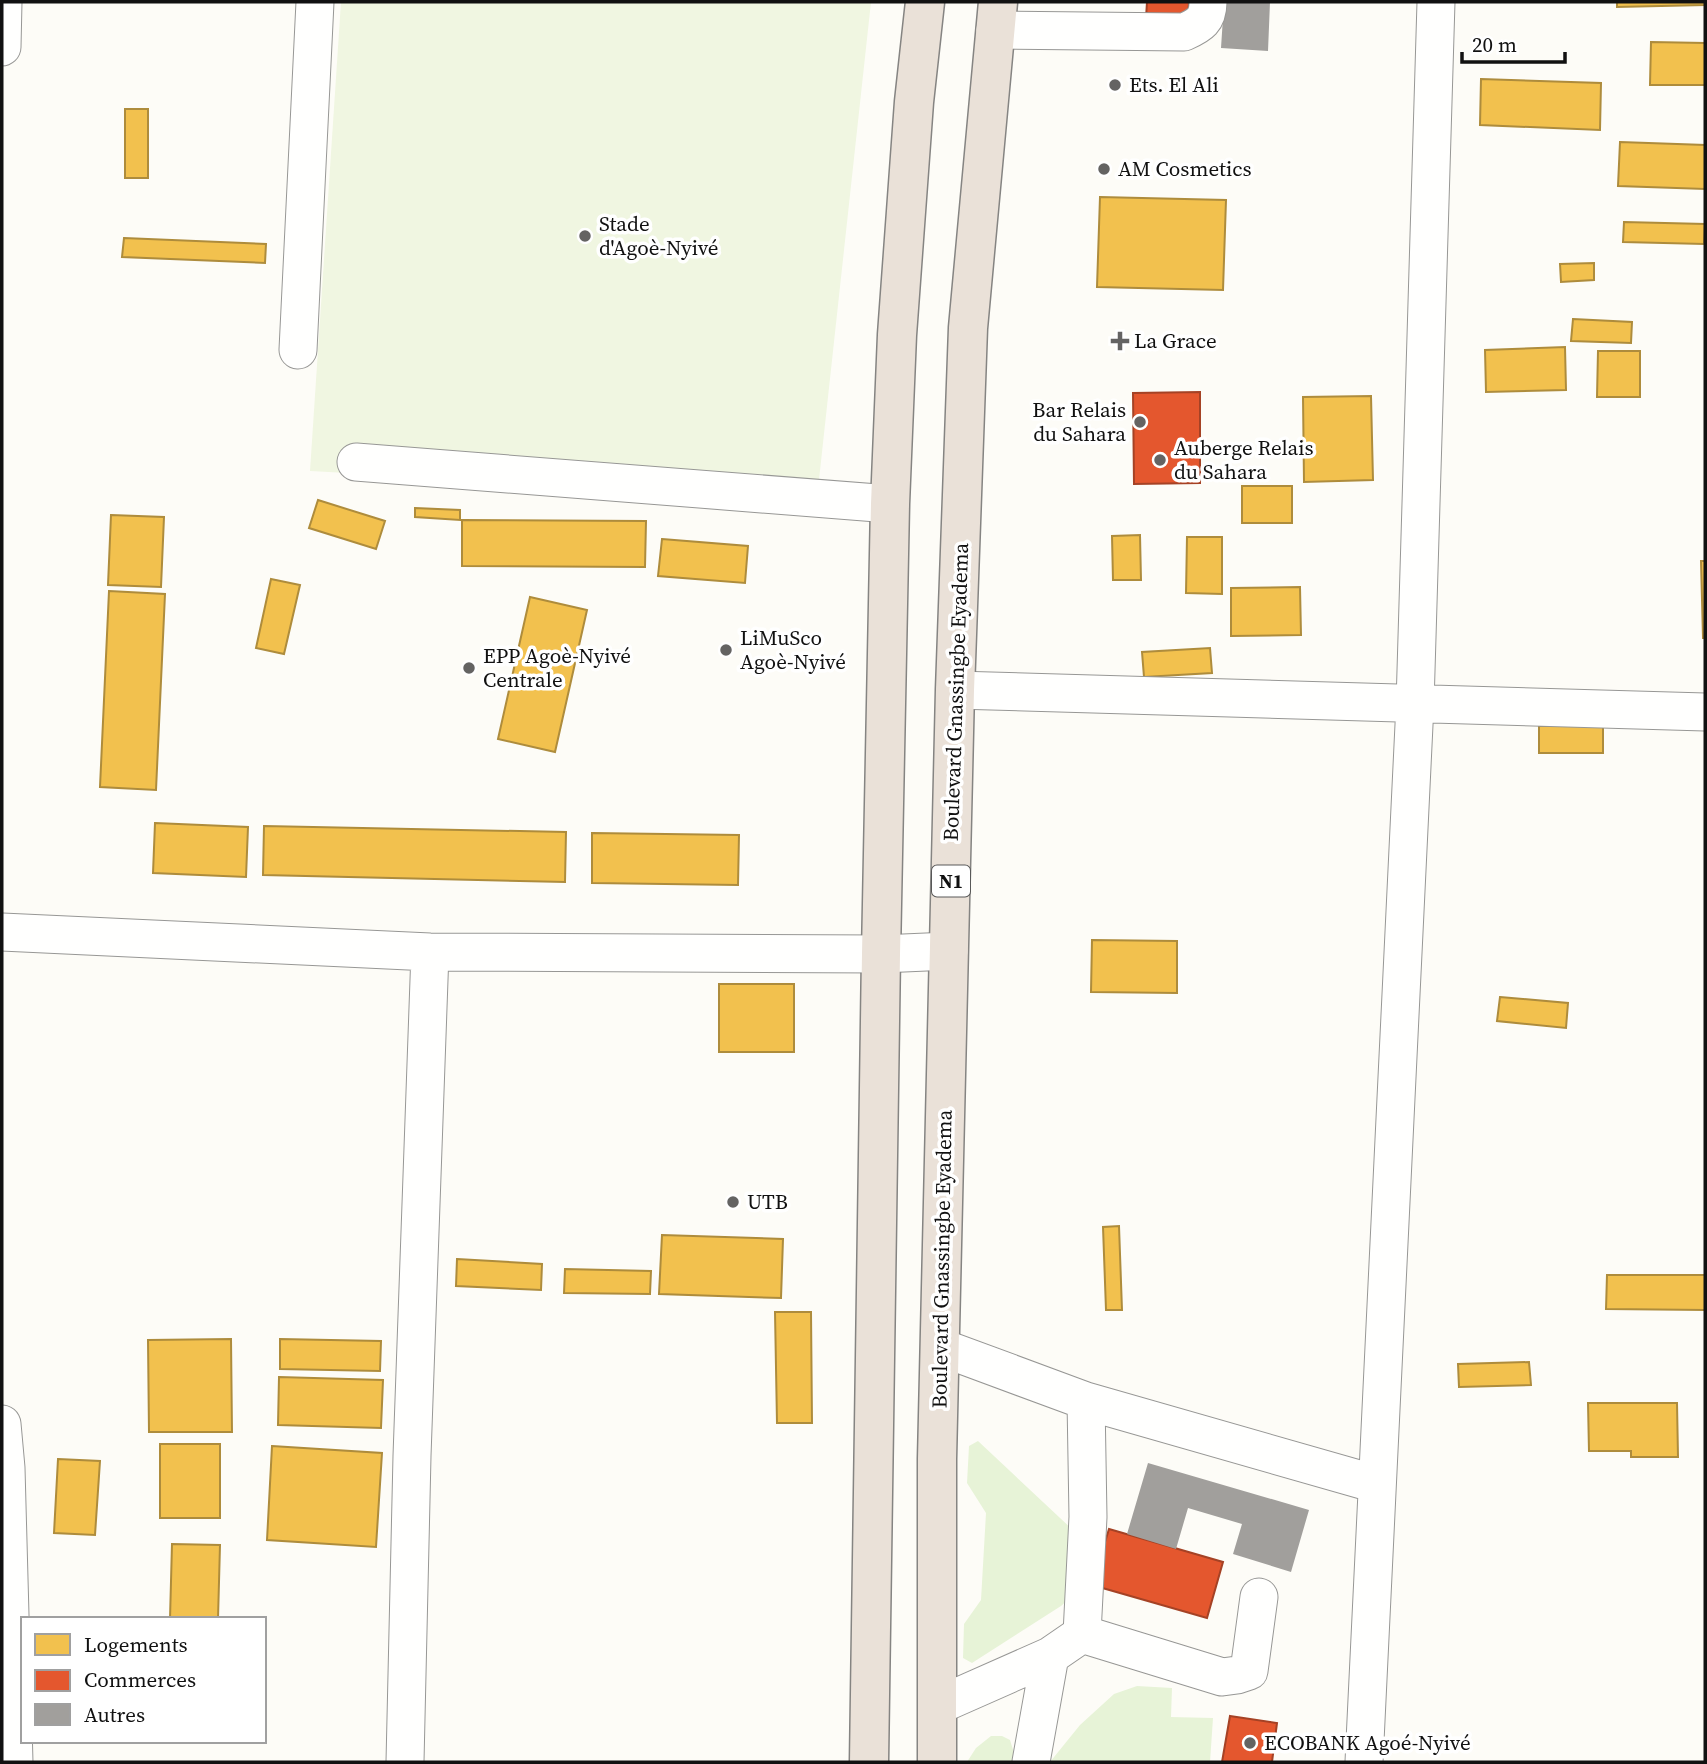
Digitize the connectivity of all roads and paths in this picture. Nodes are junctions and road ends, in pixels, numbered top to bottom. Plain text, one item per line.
1 (3, 2) edge
2 (315, 2) edge
3 (925, 2) edge
4 (1208, 2) edge
5 (1436, 2) edge
6 (997, 16) edge
7 (2, 47) edge
8 (298, 350) dead end
9 (356, 462) dead end
10 (890, 504) junction
11 (955, 690) junction
12 (1415, 704) junction
13 (1705, 712) edge
14 (2, 932) edge
15 (949, 951) junction
16 (430, 952) junction
17 (881, 954) junction
18 (940, 1347) junction
19 (1086, 1401) junction
20 (2, 1423) edge
21 (1376, 1484) junction
22 (1259, 1597) dead end
23 (1082, 1633) junction
24 (1050, 1656) junction
25 (937, 1706) junction
26 (14, 1762) edge
27 (405, 1762) edge
28 (869, 1762) edge
29 (937, 1762) edge
30 (1031, 1762) edge
31 (1364, 1762) edge

1 - 7 street
2 - 8 street
3 - 10 highway
4 - 6 street
5 - 12 street
6 - 11 highway, Boulevard Gnassingbe Eyadema / N1
9 - 10 street
10 - 17 highway
11 - 12 street
11 - 15 highway, Boulevard Gnassingbe Eyadema / N1
12 - 13 street
12 - 21 street
14 - 16 street
15 - 17 street
15 - 18 highway, Boulevard Gnassingbe Eyadema / N1
16 - 17 street
16 - 27 street
17 - 28 highway
18 - 19 street
18 - 25 highway, Boulevard Gnassingbe Eyadema / N1
19 - 21 street
19 - 23 street
20 - 26 street
21 - 31 street
22 - 23 street
23 - 24 street
24 - 25 street
24 - 30 street
25 - 29 highway, Boulevard Gnassingbe Eyadema / N1

